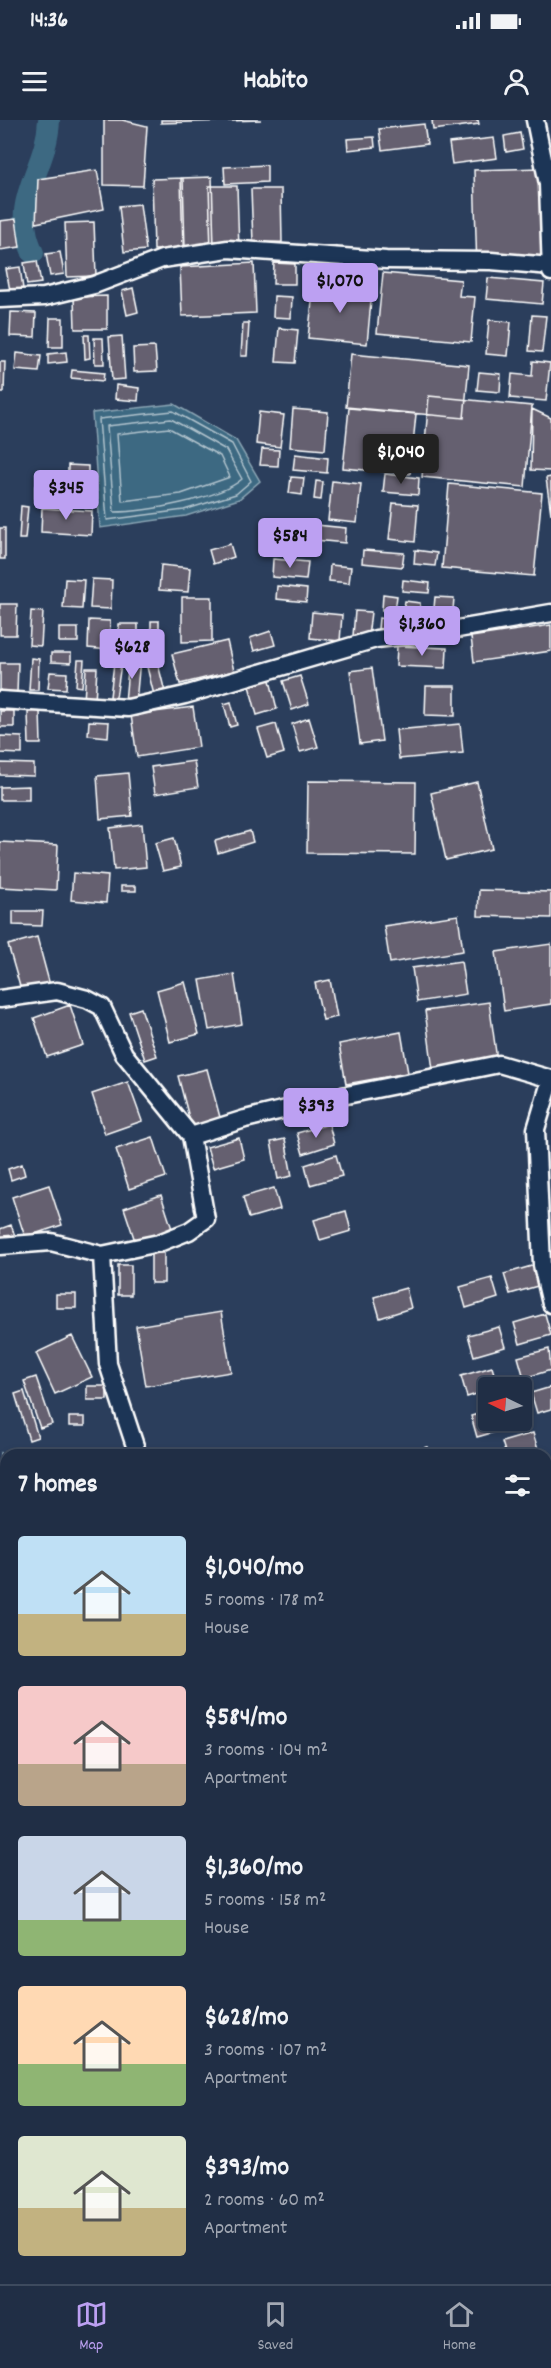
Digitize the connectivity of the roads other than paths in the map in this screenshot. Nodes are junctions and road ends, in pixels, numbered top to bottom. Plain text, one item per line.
1 (535, 120) edge
2 (550, 266) edge
3 (551, 272) edge
4 (0, 299) edge
5 (551, 614) edge
6 (0, 700) edge
7 (0, 999) edge
8 (551, 1079) edge
9 (191, 1136) junction
10 (0, 1246) edge
11 (102, 1255) junction
12 (551, 1304) edge
13 (136, 1449) edge

1 - 2 street
2 - 3 street
2 - 4 street
5 - 6 street
7 - 9 street
8 - 9 street
8 - 12 street
9 - 11 street
10 - 11 street
11 - 13 street

